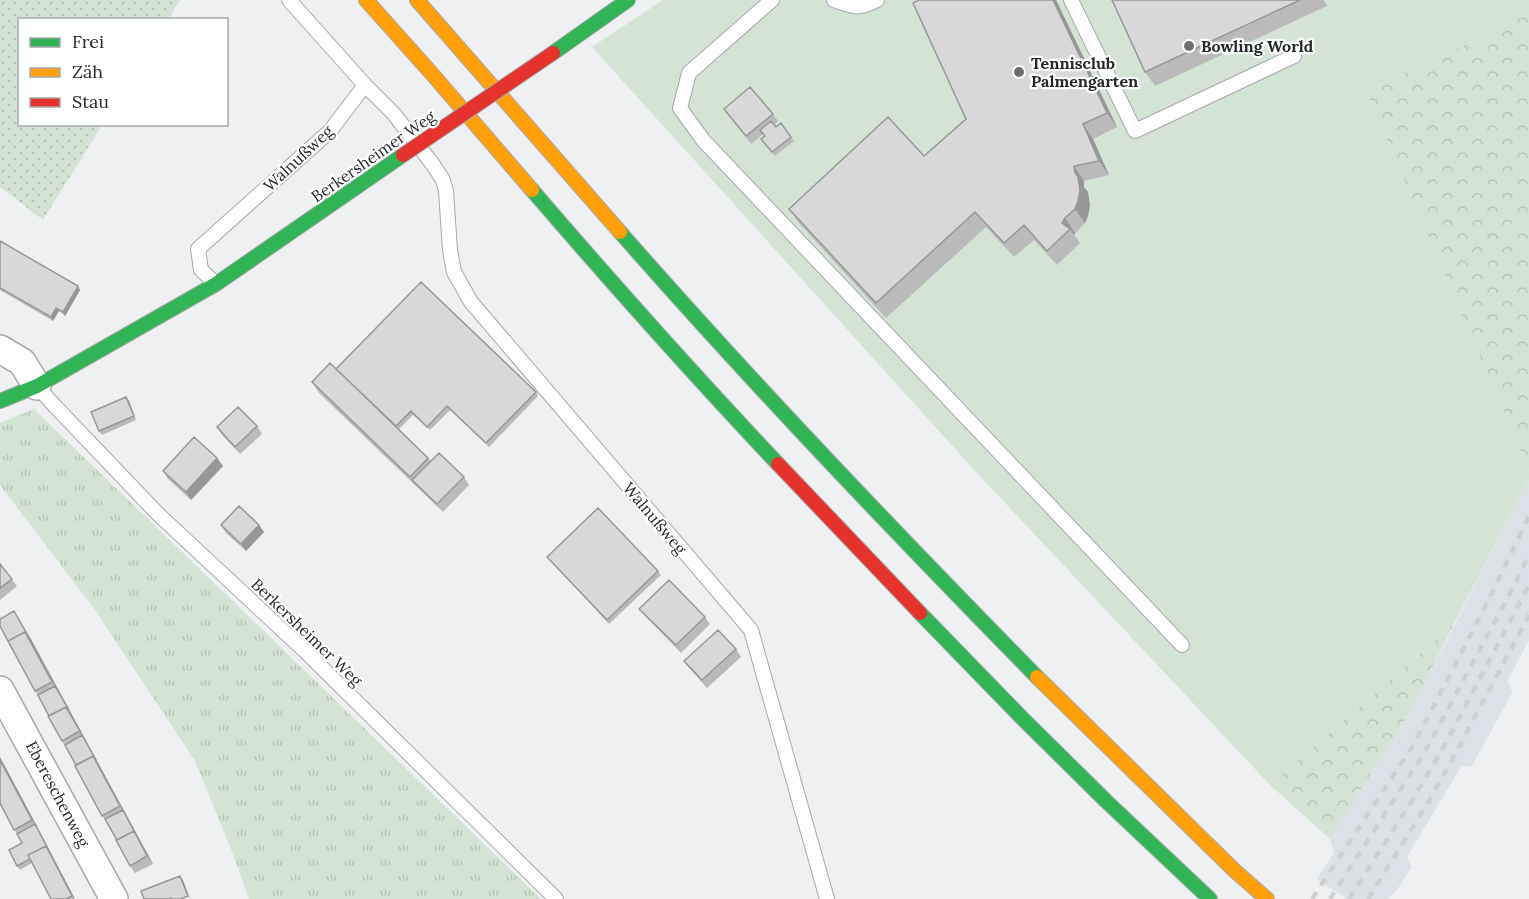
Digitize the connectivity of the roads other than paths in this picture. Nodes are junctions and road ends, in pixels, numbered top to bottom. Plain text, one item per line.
1 (289, 0) edge
2 (366, 0) edge
3 (417, 0) edge
4 (628, 0) edge
5 (772, 0) edge
6 (834, 0) edge
7 (877, 0) edge
8 (1071, 0) edge
9 (1294, 56) dead end
10 (365, 85) junction
11 (216, 284) junction
12 (0, 349) edge
13 (37, 386) junction
14 (0, 401) edge
15 (1182, 645) dead end
16 (0, 690) edge
17 (114, 899) edge
18 (556, 899) edge
19 (827, 899) edge
20 (1210, 899) edge
21 (1267, 899) edge

1 - 10 lane
2 - 20 main road
3 - 21 main road
4 - 11 main road, Berkersheimer Weg, bridge
5 - 15 lane
6 - 7 lane
8 - 9 lane
10 - 11 lane, Walnußweg
10 - 19 lane, Walnußweg
11 - 13 main road, Berkersheimer Weg
12 - 13 street
13 - 14 main road, Berkersheimer Weg
13 - 18 lane, Berkersheimer Weg
16 - 17 street, Ebereschenweg

